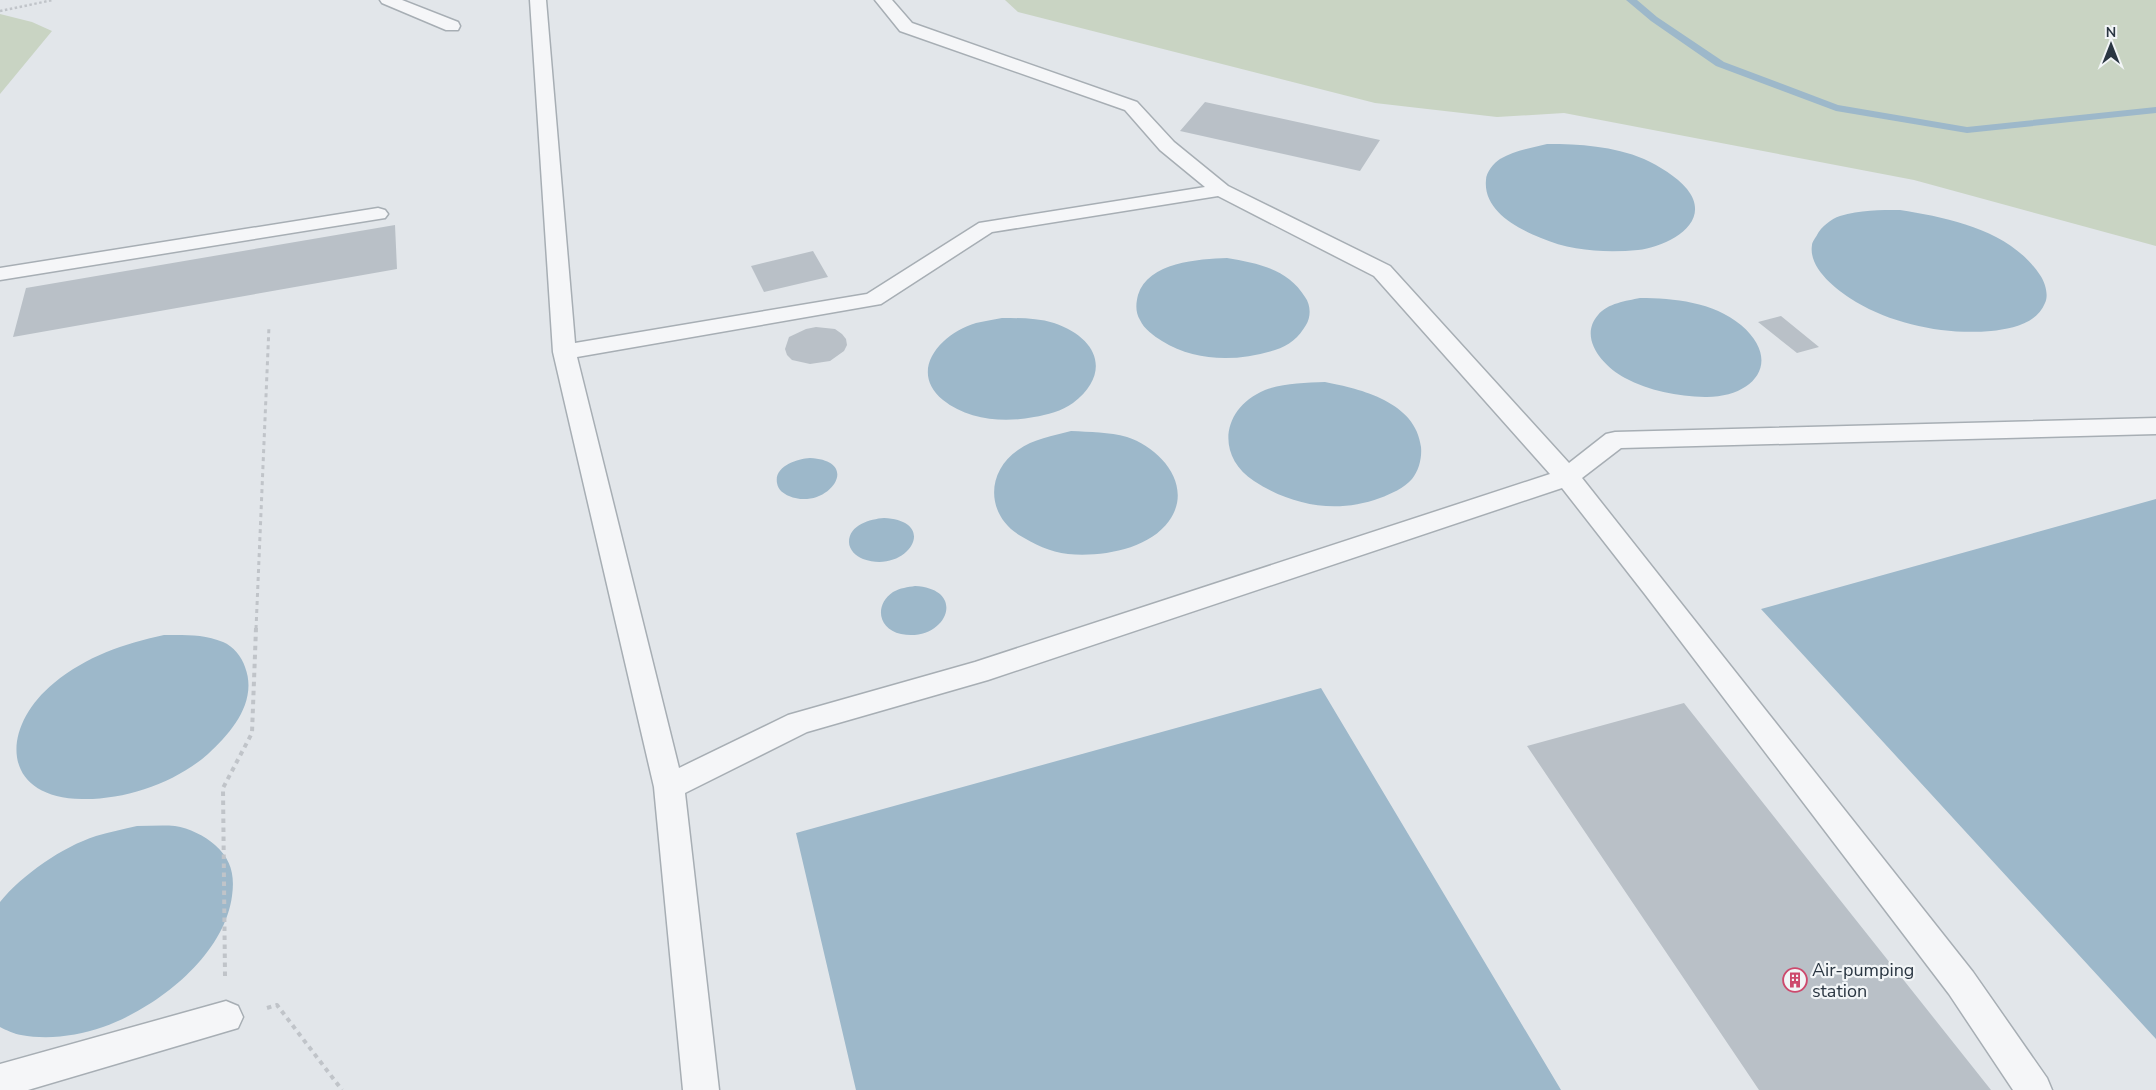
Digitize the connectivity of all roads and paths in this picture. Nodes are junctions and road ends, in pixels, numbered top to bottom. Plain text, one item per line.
1 (53, 0) edge
2 (388, 0) edge
3 (538, 0) edge
4 (883, 0) edge
5 (0, 11) edge
6 (452, 26) dead end
7 (1220, 190) junction
8 (378, 214) dead end
9 (0, 274) edge
10 (269, 326) dead end
11 (564, 352) junction
12 (2156, 426) edge
13 (1567, 477) junction
14 (669, 787) junction
15 (226, 1017) junction
16 (0, 1082) edge
17 (342, 1090) edge
18 (701, 1090) edge
19 (2034, 1090) edge

1 - 5 path
2 - 6 lane
3 - 11 lane
4 - 7 lane
7 - 11 lane
7 - 13 lane
8 - 9 lane
10 - 15 path
11 - 14 lane
12 - 13 lane
13 - 14 lane
13 - 19 lane
14 - 18 lane
15 - 16 lane
15 - 17 path

